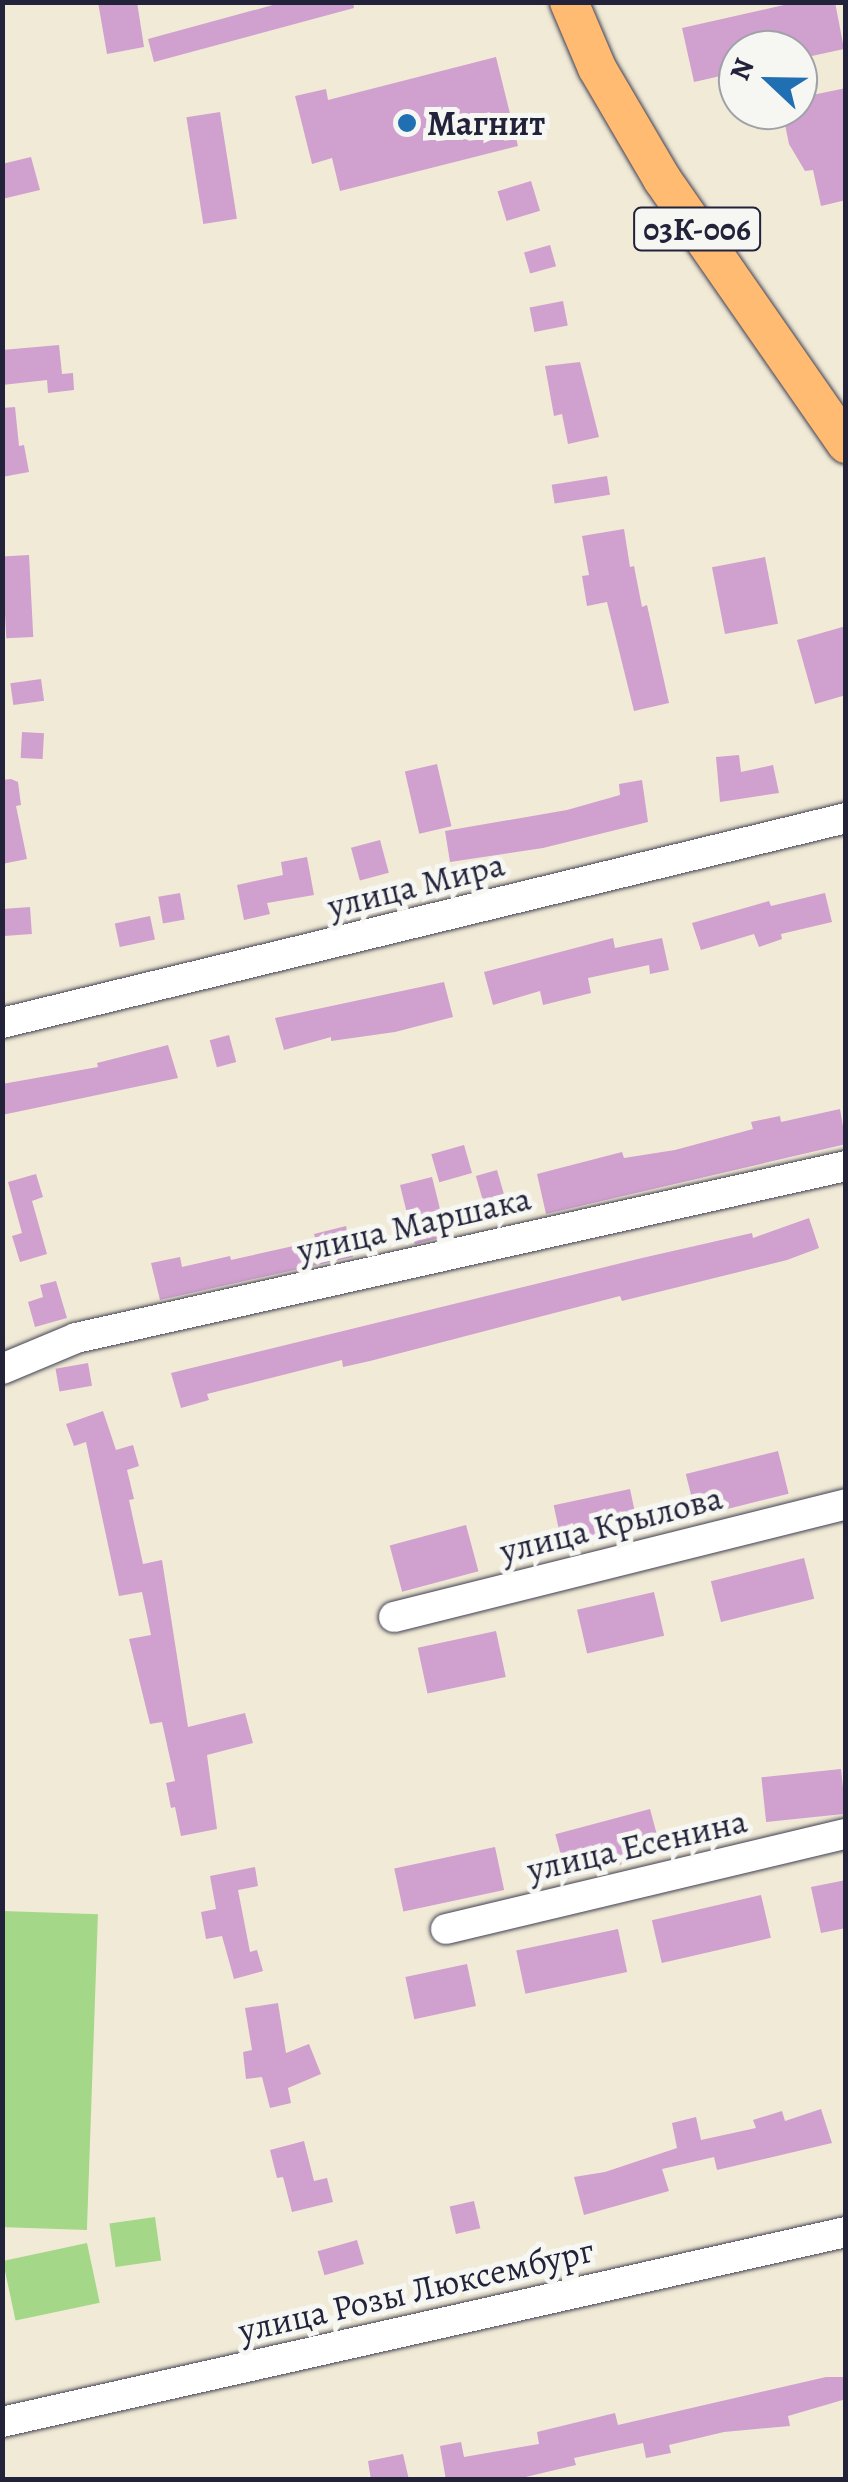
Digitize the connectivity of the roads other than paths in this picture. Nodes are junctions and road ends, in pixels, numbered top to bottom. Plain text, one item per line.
1 (569, 2) edge
2 (846, 444) edge
3 (846, 818) edge
4 (2, 1023) edge
5 (846, 1166) edge
6 (2, 1369) edge
7 (846, 1504) edge
8 (394, 1617) dead end
9 (846, 1834) edge
10 (446, 1929) dead end
11 (846, 2232) edge
12 (2, 2422) edge

1 - 2 main road, 03К-006
3 - 4 street, улица Мира
5 - 6 street, улица Маршака
7 - 8 street, улица Крылова
9 - 10 street, улица Есенина
11 - 12 street, улица Розы Люксембург

